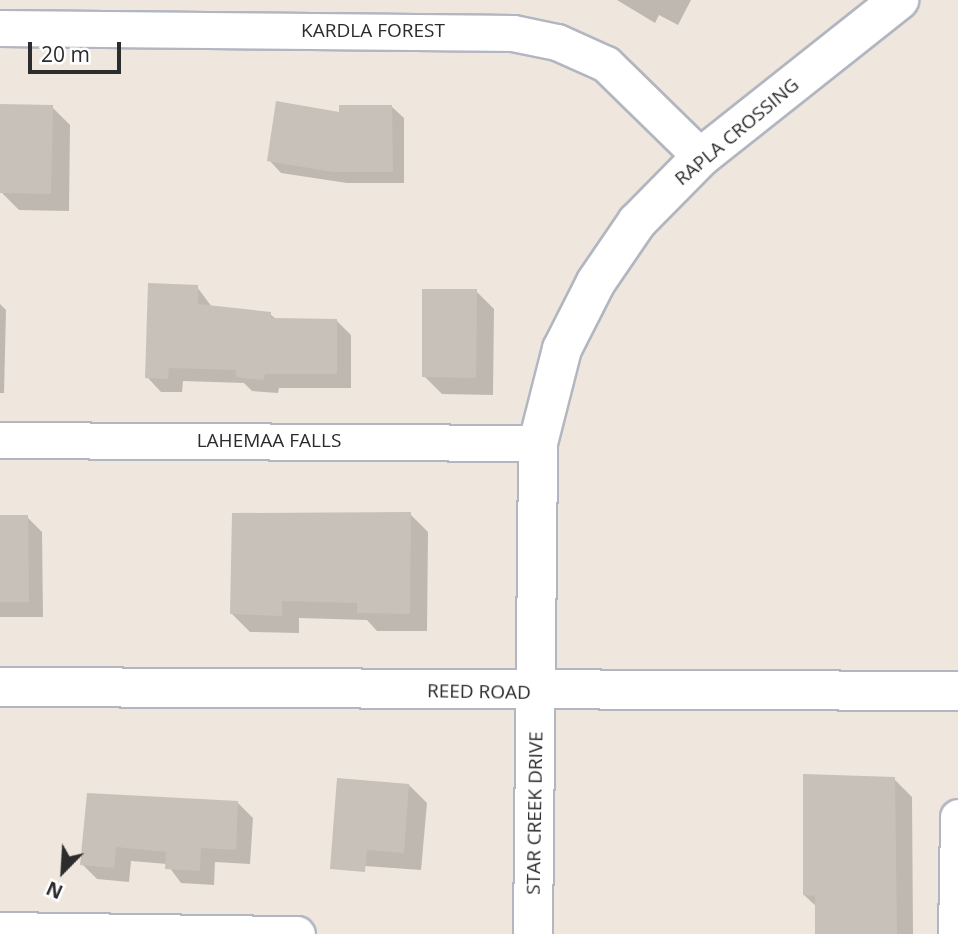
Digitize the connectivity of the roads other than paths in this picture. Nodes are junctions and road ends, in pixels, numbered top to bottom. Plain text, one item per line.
1 (899, 0) edge
2 (0, 28) edge
3 (701, 157) junction
4 (0, 440) edge
5 (538, 443) junction
6 (0, 687) edge
7 (958, 691) edge
8 (537, 693) junction
9 (958, 817) edge
10 (0, 930) edge
11 (297, 934) edge
12 (533, 934) edge
13 (957, 934) edge

1 - 3 street, RAPLA CROSSING
2 - 3 street, KARDLA FOREST
3 - 5 street, RAPLA CROSSING
4 - 5 street, LAHEMAA FALLS
5 - 8 street, RAPLA CROSSING
6 - 8 street, REED ROAD
7 - 8 street, REED ROAD
8 - 12 street, STAR CREEK DRIVE
9 - 13 street
10 - 11 street

